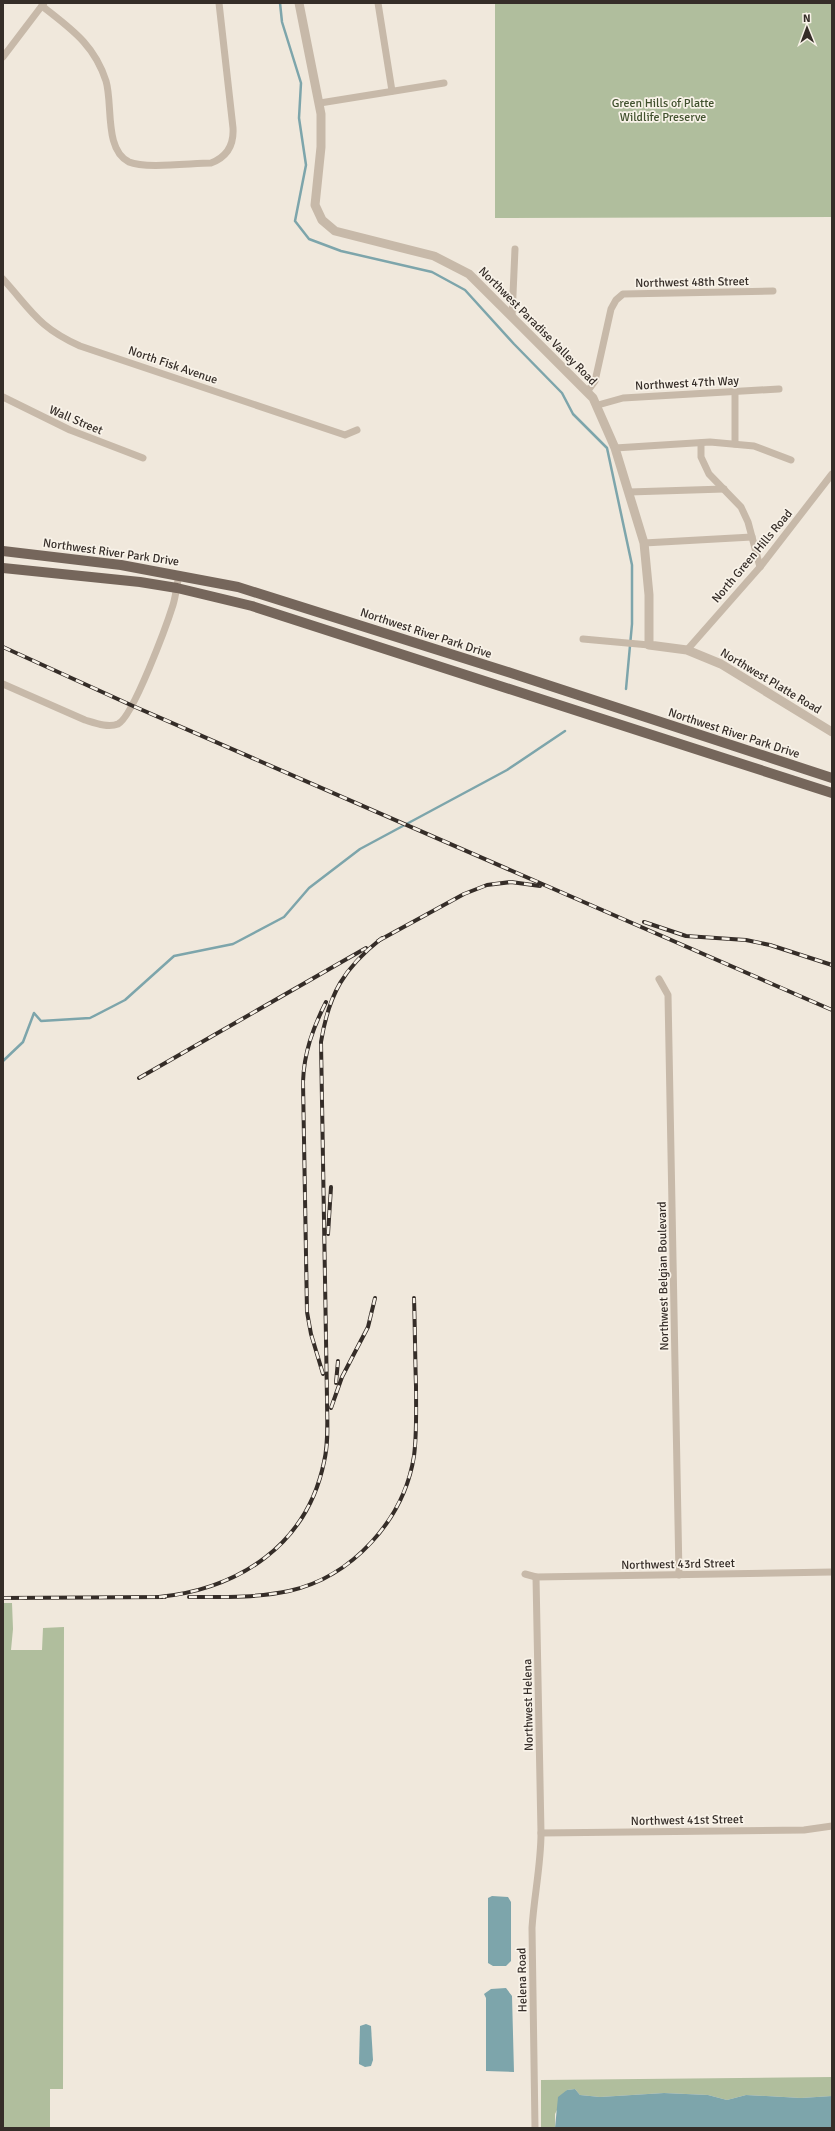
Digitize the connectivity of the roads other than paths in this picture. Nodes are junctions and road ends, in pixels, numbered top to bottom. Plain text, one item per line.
1 (219, 3) edge
2 (299, 3) edge
3 (378, 3) edge
4 (43, 5) edge
5 (3, 56) edge
6 (444, 83) dead end
7 (392, 91) junction
8 (320, 103) junction
9 (515, 249) dead end
10 (3, 278) edge
11 (773, 291) dead end
12 (512, 317) junction
13 (779, 389) dead end
14 (735, 391) junction
15 (588, 392) junction
16 (3, 397) edge
17 (598, 405) junction
18 (357, 430) dead end
19 (701, 443) junction
20 (735, 444) junction
21 (615, 448) junction
22 (143, 458) dead end
23 (791, 460) dead end
24 (832, 474) edge
25 (724, 489) junction
26 (629, 492) junction
27 (752, 537) junction
28 (644, 543) junction
29 (3, 551) edge
30 (760, 567) junction
31 (3, 568) edge
32 (179, 574) junction
33 (176, 588) junction
34 (582, 640) dead end
35 (644, 645) junction
36 (687, 650) junction
37 (511, 673) junction
38 (3, 684) edge
39 (506, 688) junction
40 (832, 732) edge
41 (832, 778) edge
42 (832, 793) edge
43 (659, 979) dead end
44 (832, 1572) edge
45 (525, 1574) dead end
46 (679, 1575) junction
47 (536, 1577) junction
48 (832, 1826) edge
49 (542, 1833) junction
50 (535, 2128) edge

1 - 4 street
2 - 8 street, Northwest Paradise Valley Road
3 - 7 street
4 - 5 street
6 - 7 street
7 - 8 street
8 - 12 street, Northwest Paradise Valley Road
9 - 12 street
10 - 18 street, North Fisk Avenue
11 - 15 street, Northwest 48th Street
12 - 15 street, Northwest Paradise Valley Road
13 - 14 street, Northwest 47th Way
14 - 17 street, Northwest 47th Way
14 - 20 street
15 - 17 street, Northwest Paradise Valley Road
16 - 22 street, Wall Street
17 - 21 street, Northwest Paradise Valley Road
19 - 20 street
19 - 21 street
19 - 25 street
20 - 23 street
21 - 26 street, Northwest Paradise Valley Road
24 - 30 street, North Green Hills Road
25 - 26 street
25 - 27 street
26 - 28 street, Northwest Paradise Valley Road
27 - 28 street
27 - 30 street
28 - 35 street, Northwest Paradise Valley Road
29 - 32 main road, Northwest River Park Drive
30 - 36 street, North Green Hills Road
31 - 33 main road
32 - 33 street
32 - 37 main road, Northwest River Park Drive
33 - 38 street
33 - 39 main road
34 - 35 street
35 - 36 street, Northwest Platte Road
36 - 40 street, Northwest Platte Road
37 - 39 main road
37 - 41 main road, Northwest River Park Drive
39 - 42 main road
43 - 46 street, Northwest Belgian Boulevard
44 - 46 street, Northwest 43rd Street
45 - 47 street, Northwest 43rd Street
46 - 47 street, Northwest 43rd Street
47 - 49 street, Northwest Helena
48 - 49 street, Northwest 41st Street
49 - 50 street, Helena Road

